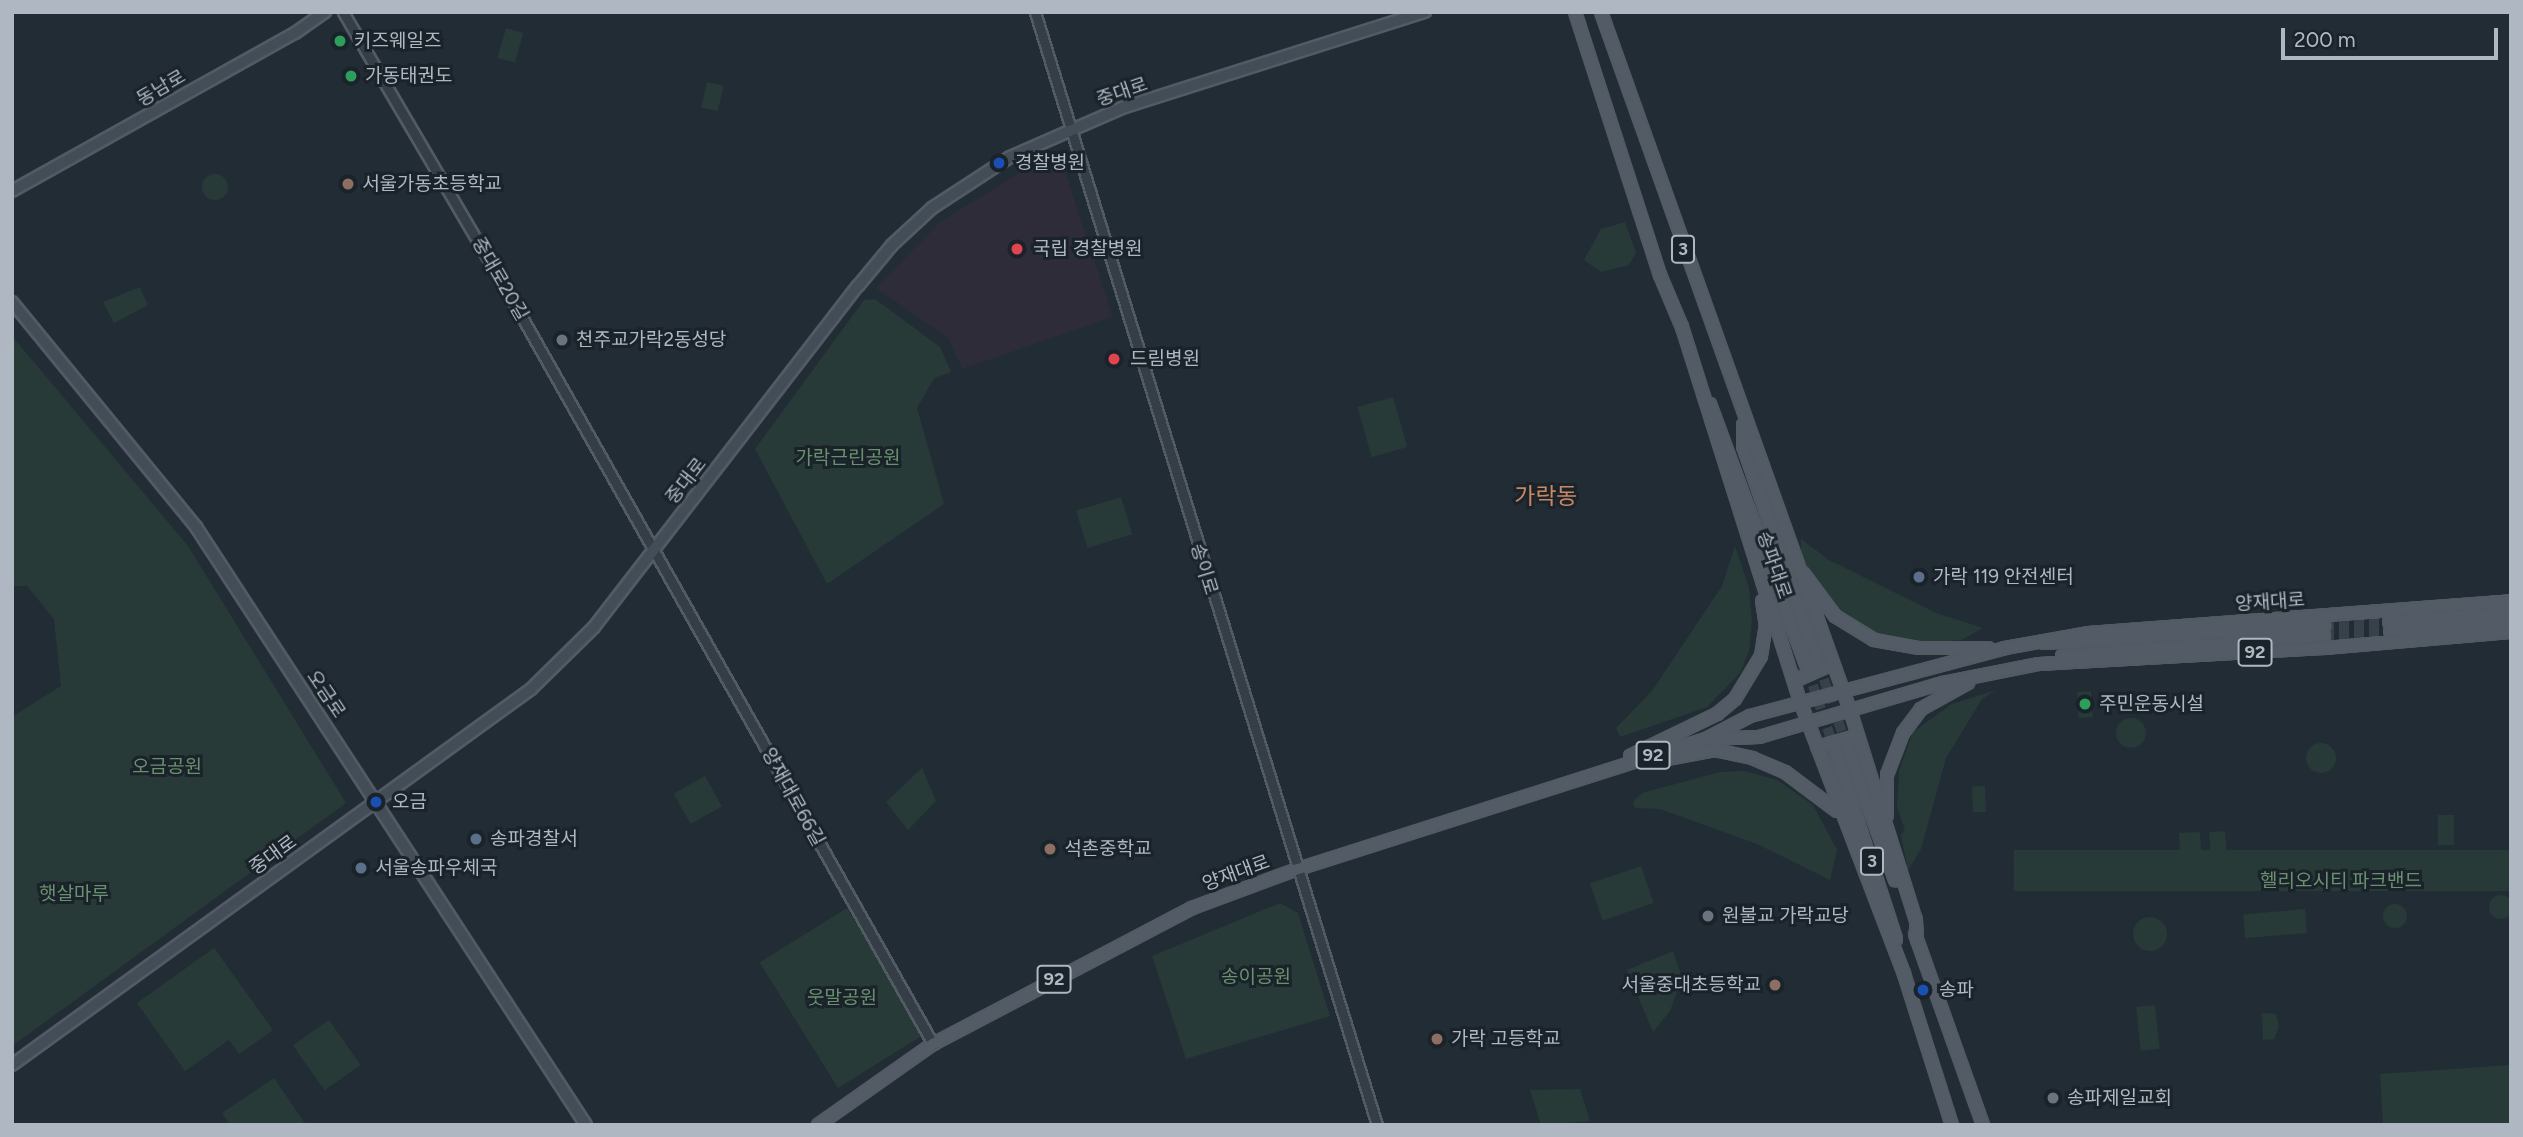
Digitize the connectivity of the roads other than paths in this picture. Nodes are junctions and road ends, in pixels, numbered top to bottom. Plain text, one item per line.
1 (325, 12) edge
2 (343, 12) edge
3 (1035, 12) edge
4 (1425, 12) edge
5 (1575, 12) edge
6 (1601, 12) edge
7 (1072, 129) junction
8 (12, 191) edge
9 (12, 302) edge
10 (1700, 386) junction
11 (1743, 416) junction
12 (653, 550) junction
13 (1793, 556) junction
14 (1758, 570) junction
15 (2511, 601) edge
16 (2511, 612) edge
17 (2511, 622) edge
18 (2511, 632) edge
19 (2032, 642) junction
20 (2005, 648) junction
21 (2039, 664) junction
22 (1831, 665) junction
23 (1999, 671) junction
24 (1792, 675) junction
25 (1843, 693) junction
26 (1801, 705) junction
27 (1850, 710) junction
28 (1807, 723) junction
29 (1856, 736) junction
30 (1706, 739) junction
31 (1846, 744) tunnel mouth
32 (1816, 747) junction
33 (1834, 748) tunnel mouth
34 (1600, 771) junction
35 (375, 802) junction
36 (1839, 812) junction
37 (1889, 838) junction
38 (1295, 870) junction
39 (1917, 940) junction
40 (1904, 974) junction
41 (933, 1044) junction
42 (12, 1065) edge
43 (828, 1116) junction
44 (586, 1125) edge
45 (811, 1125) edge
46 (818, 1125) edge
47 (1377, 1125) edge
48 (1952, 1125) edge
49 (1983, 1125) edge

1 - 8 main road, 동남로
2 - 12 street, 중대로20길
3 - 7 street, 송이로
4 - 7 main road, 중대로
5 - 10 main road, 송파대로 / 3
6 - 11 main road, 3
7 - 12 main road, 중대로
7 - 38 street, 송이로
9 - 35 main road, 오금로
10 - 11 main road, 3
10 - 14 main road, 송파대로
11 - 13 main road
12 - 35 main road, 중대로
12 - 41 street, 양재대로66길
13 - 20 main road
13 - 22 main road
14 - 24 main road, 송파대로
14 - 34 main road
15 - 19 main road, 양재대로 / 92
16 - 17 main road
18 - 21 main road, 양재대로 / 92
19 - 20 main road, 양재대로 / 92
19 - 21 main road, 양재대로
20 - 25 main road, 양재대로 / 92
21 - 23 main road, 양재대로 / 92
22 - 24 main road
22 - 25 main road
23 - 27 main road, 양재대로 / 92
23 - 37 main road
24 - 26 main road, 송파대로
25 - 26 main road, 양재대로 / 92
25 - 27 main road
26 - 28 main road, 송파대로
26 - 30 main road, 양재대로 / 92
27 - 28 main road, 양재대로 / 92
27 - 29 main road
28 - 30 main road, 양재대로 / 92
28 - 32 main road, 송파대로
29 - 32 main road
29 - 37 main road
30 - 34 main road, 양재대로 / 92
31 - 39 main road, 3
32 - 36 main road, 송파대로
33 - 40 main road, 3
34 - 36 main road
34 - 38 main road, 양재대로 / 92
35 - 42 main road, 중대로
35 - 44 main road, 오금로
36 - 40 main road, 송파대로
37 - 39 main road
38 - 41 main road, 양재대로 / 92
38 - 47 street, 송이로
39 - 49 main road, 3
40 - 48 main road, 송파대로 / 3
41 - 43 main road, 양재대로 / 92
43 - 45 main road
43 - 46 main road, 양재대로 / 92

